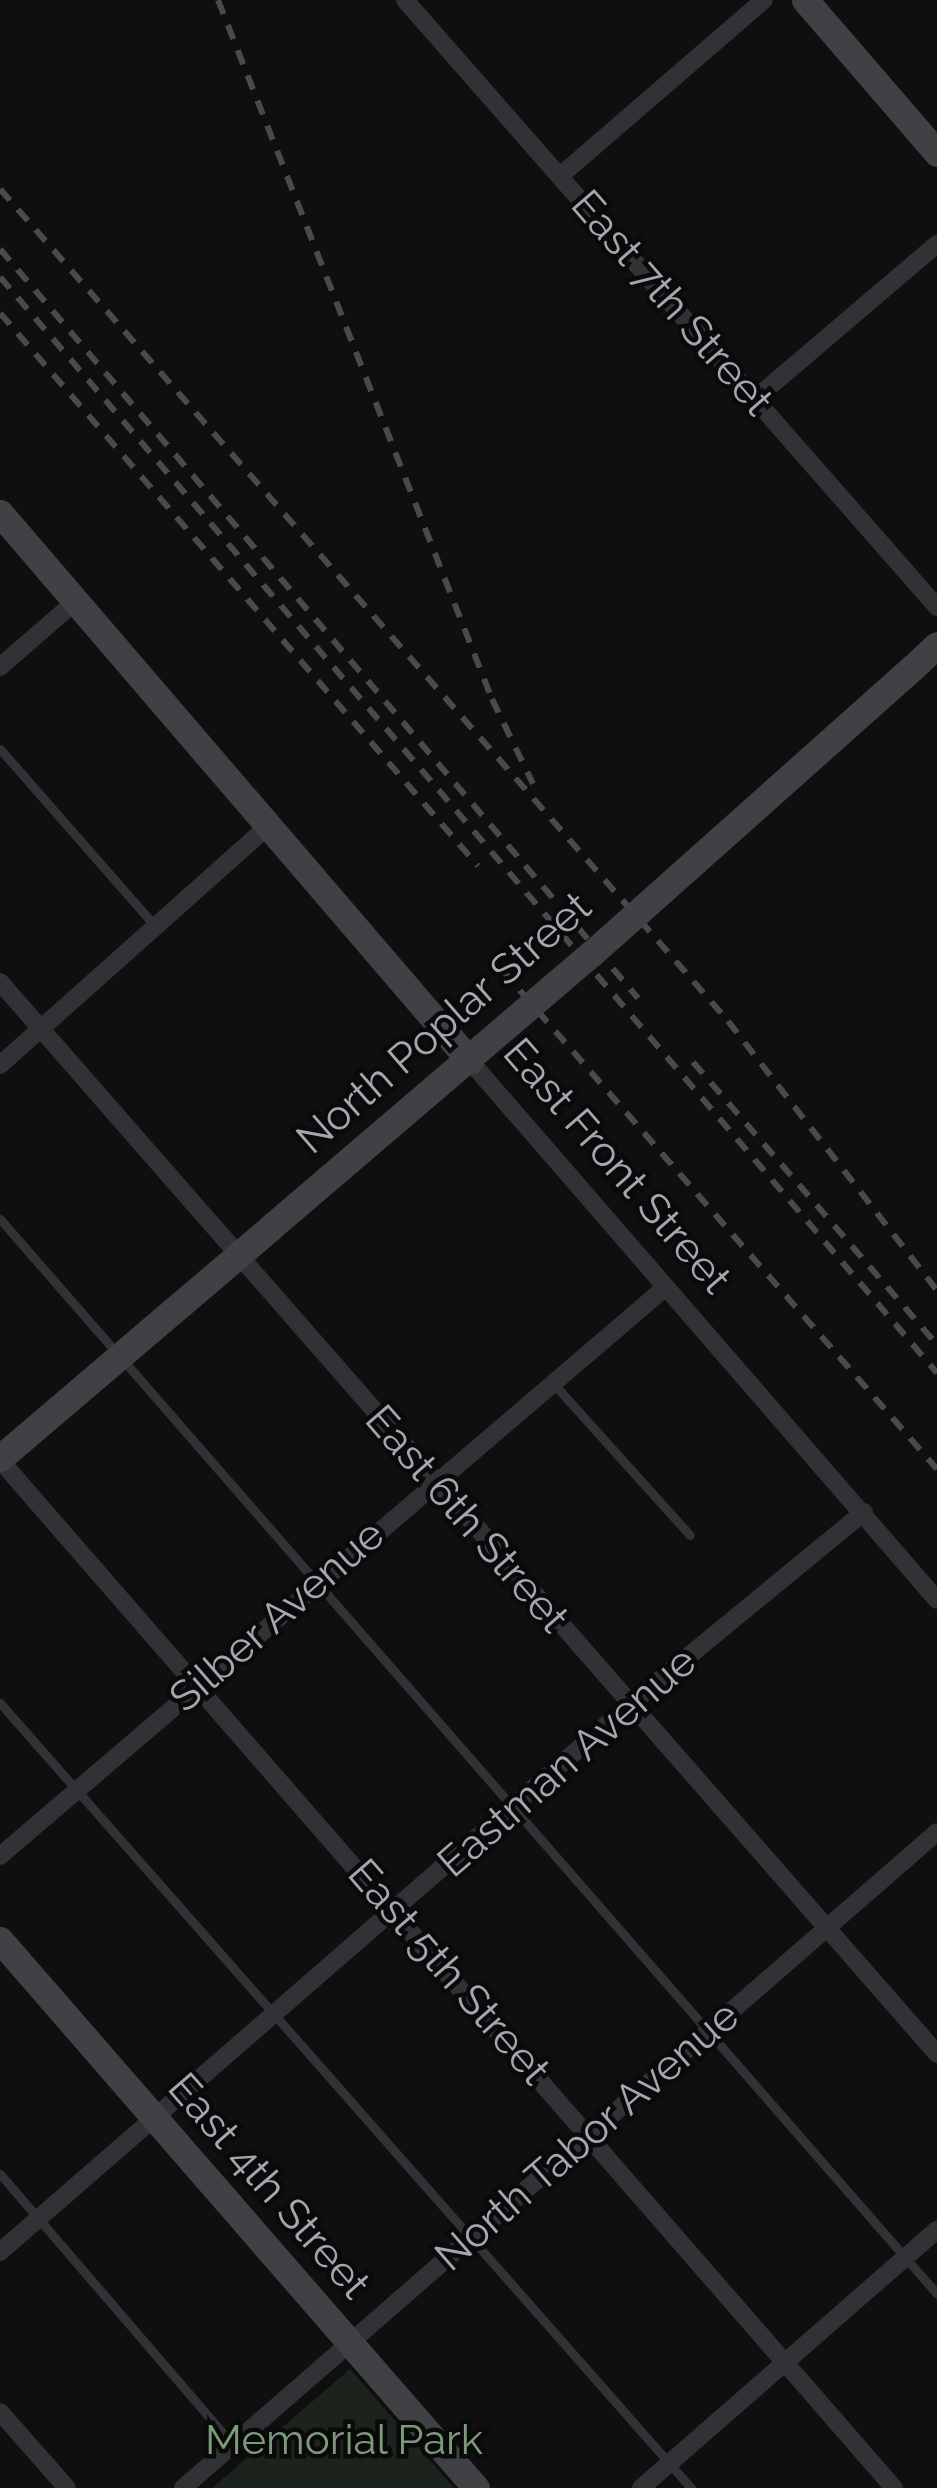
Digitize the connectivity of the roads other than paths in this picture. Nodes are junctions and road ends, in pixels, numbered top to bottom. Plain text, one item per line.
1 (405, 0) edge
2 (764, 0) edge
3 (805, 0) edge
4 (937, 153) edge
5 (560, 176) junction
6 (937, 244) edge
7 (756, 398) junction
8 (0, 513) edge
9 (76, 601) junction
10 (937, 607) edge
11 (937, 645) edge
12 (0, 667) edge
13 (0, 749) edge
14 (269, 825) junction
15 (156, 927) junction
16 (0, 982) edge
17 (42, 1029) junction
18 (470, 1061) joint
19 (0, 1065) edge
20 (0, 1220) edge
21 (238, 1255) junction
22 (666, 1288) junction
23 (118, 1356) junction
24 (552, 1382) junction
25 (0, 1459) edge
26 (434, 1481) junction
27 (864, 1512) junction
28 (690, 1534) dead end
29 (314, 1583) junction
30 (937, 1600) edge
31 (197, 1685) junction
32 (0, 1702) edge
33 (629, 1706) junction
34 (76, 1790) junction
35 (511, 1809) junction
36 (937, 1832) edge
37 (0, 1856) edge
38 (395, 1909) junction
39 (826, 1929) junction
40 (0, 1940) edge
41 (274, 2014) junction
42 (705, 2032) junction
43 (937, 2054) edge
44 (154, 2118) junction
45 (590, 2133) junction
46 (0, 2174) edge
47 (38, 2219) junction
48 (937, 2230) edge
49 (471, 2236) junction
50 (0, 2252) edge
51 (905, 2258) junction
52 (937, 2294) edge
53 (351, 2344) junction
54 (785, 2362) junction
55 (0, 2412) edge
56 (232, 2444) junction
57 (669, 2463) junction
58 (67, 2488) edge
59 (182, 2488) edge
60 (476, 2488) edge
61 (641, 2488) edge
62 (691, 2488) edge
63 (895, 2488) edge

1 - 5 street, East 7th Street
2 - 5 street
3 - 4 main road
5 - 7 street, East 7th Street
6 - 7 street
7 - 10 street, East 7th Street
8 - 9 main road, East Front Street
9 - 12 street
9 - 14 main road, East Front Street
11 - 21 main road, North Poplar Street, bridge
13 - 15 lane
14 - 15 street
14 - 18 main road, East Front Street
15 - 17 street
16 - 17 street, East 6th Street
17 - 19 street
17 - 21 street, East 6th Street
18 - 22 street, East Front Street
20 - 23 lane
21 - 23 main road, North Poplar Street
21 - 26 street, East 6th Street
22 - 24 street, Silber Avenue
22 - 27 street, East Front Street
23 - 25 main road, North Poplar Street
23 - 29 lane
24 - 26 street, Silber Avenue
24 - 28 lane
25 - 31 street, East 5th Street
26 - 29 street, Silber Avenue
26 - 33 street, East 6th Street
27 - 30 street, East Front Street
27 - 33 street, Eastman Avenue
29 - 31 street, Silber Avenue
29 - 35 lane
31 - 34 street, Silber Avenue
31 - 38 street, East 5th Street
32 - 34 lane
33 - 35 street, Eastman Avenue
33 - 39 street, East 6th Street
34 - 37 street, Silber Avenue
34 - 41 lane
35 - 38 street, Eastman Avenue
35 - 42 lane
36 - 39 street, North Tabor Avenue
38 - 41 street, Eastman Avenue
38 - 45 street, East 5th Street
39 - 42 street, North Tabor Avenue
39 - 43 street, East 6th Street
40 - 44 main road, East 4th Street
41 - 44 street, Eastman Avenue
41 - 49 lane
42 - 45 street, North Tabor Avenue
42 - 51 lane
44 - 47 street, Eastman Avenue
44 - 53 main road, East 4th Street
45 - 49 street, North Tabor Avenue
45 - 54 street, East 5th Street
46 - 47 lane
47 - 50 street, Eastman Avenue
47 - 56 lane
48 - 51 street
49 - 53 street, North Tabor Avenue
49 - 57 lane
51 - 52 lane
51 - 54 street
53 - 56 street, North Tabor Avenue
53 - 60 main road, East 4th Street
54 - 57 street
54 - 63 street, East 5th Street
55 - 58 street
56 - 59 street, North Tabor Avenue
57 - 61 street
57 - 62 lane

